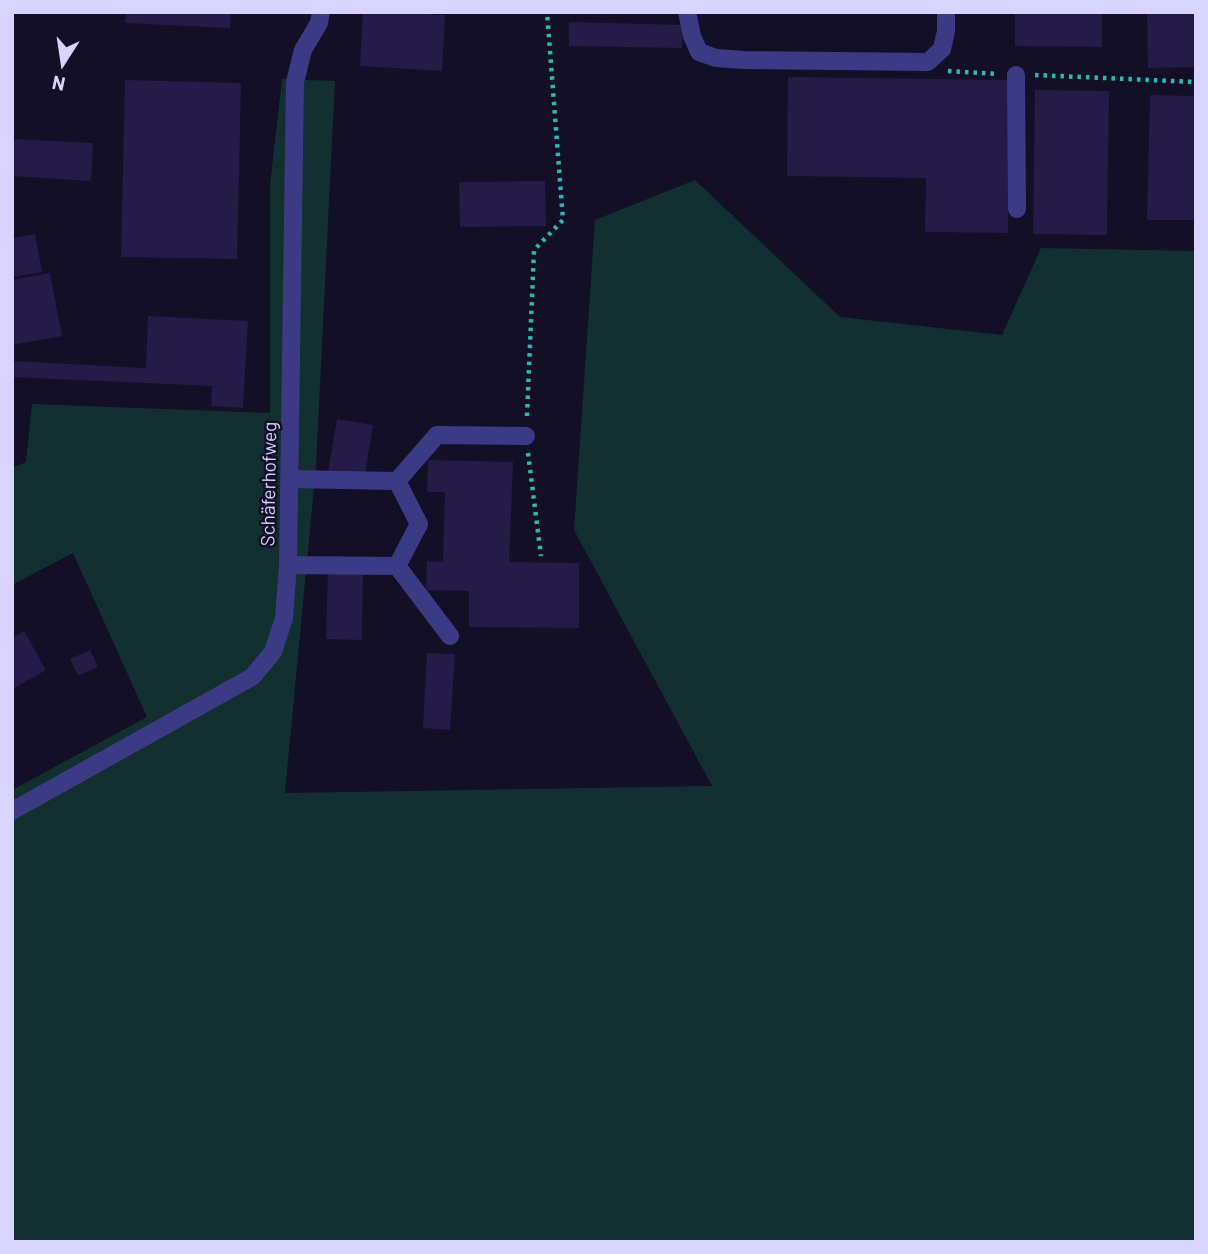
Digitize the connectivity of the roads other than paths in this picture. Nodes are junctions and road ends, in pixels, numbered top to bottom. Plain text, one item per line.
1 (321, 12) edge
2 (687, 12) edge
3 (946, 12) edge
4 (1016, 75) road end
5 (1017, 209) dead end
6 (526, 436) road end
7 (290, 479) junction
8 (397, 481) junction
9 (288, 565) junction
10 (397, 566) junction
11 (450, 636) dead end
12 (12, 811) edge

1 - 7 street, Schäferhofweg
2 - 3 street
4 - 5 street
6 - 8 street
7 - 8 street
7 - 9 street, Schäferhofweg
8 - 10 street
9 - 10 street
9 - 12 street, Schäferhofweg
10 - 11 street

